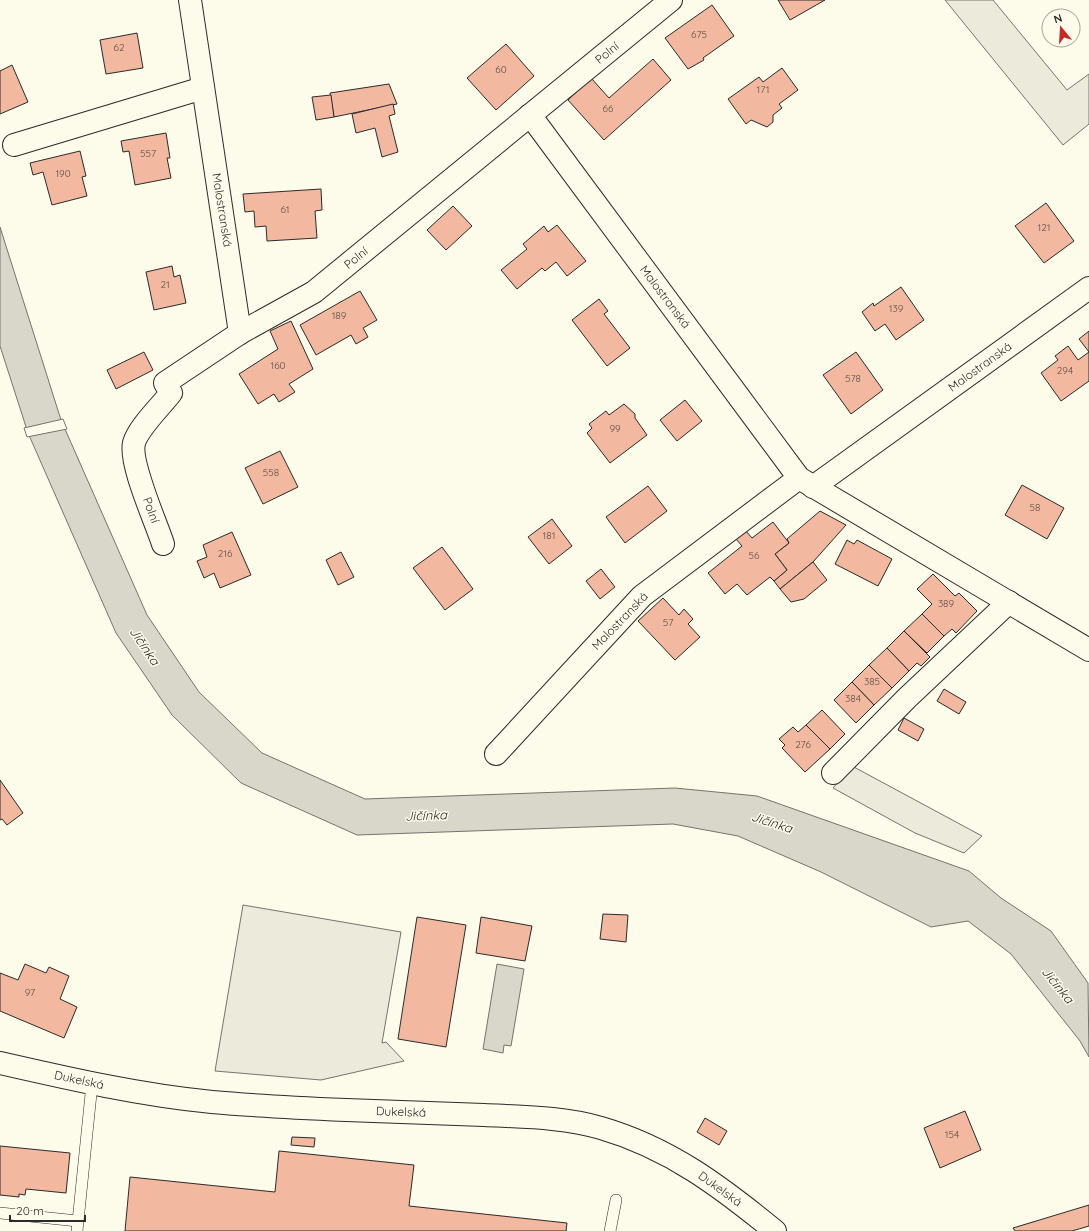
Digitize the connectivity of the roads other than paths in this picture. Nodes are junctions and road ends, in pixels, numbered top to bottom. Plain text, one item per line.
1 (190, 0) edge
2 (672, 0) edge
3 (203, 88) junction
4 (530, 115) junction
5 (14, 145) dead end
6 (1089, 288) edge
7 (240, 333) junction
8 (806, 483) junction
9 (163, 544) dead end
10 (1009, 602) junction
11 (1089, 650) edge
12 (496, 754) dead end
13 (833, 773) dead end
14 (0, 1062) edge
15 (92, 1084) junction
16 (616, 1200) dead end
17 (0, 1213) edge
18 (78, 1226) edge
19 (610, 1231) edge
20 (775, 1231) edge

1 - 3 street, Malostranská
2 - 4 street, Polní
3 - 5 street
3 - 7 street, Malostranská
4 - 7 street, Polní
4 - 8 street, Malostranská
6 - 8 street, Malostranská
7 - 9 street, Polní
8 - 10 street, Malostranská
8 - 12 street, Malostranská
10 - 11 street, Malostranská
10 - 13 street
14 - 15 street, Dukelská
15 - 18 lane
15 - 20 street, Dukelská
16 - 19 lane
17 - 18 lane

